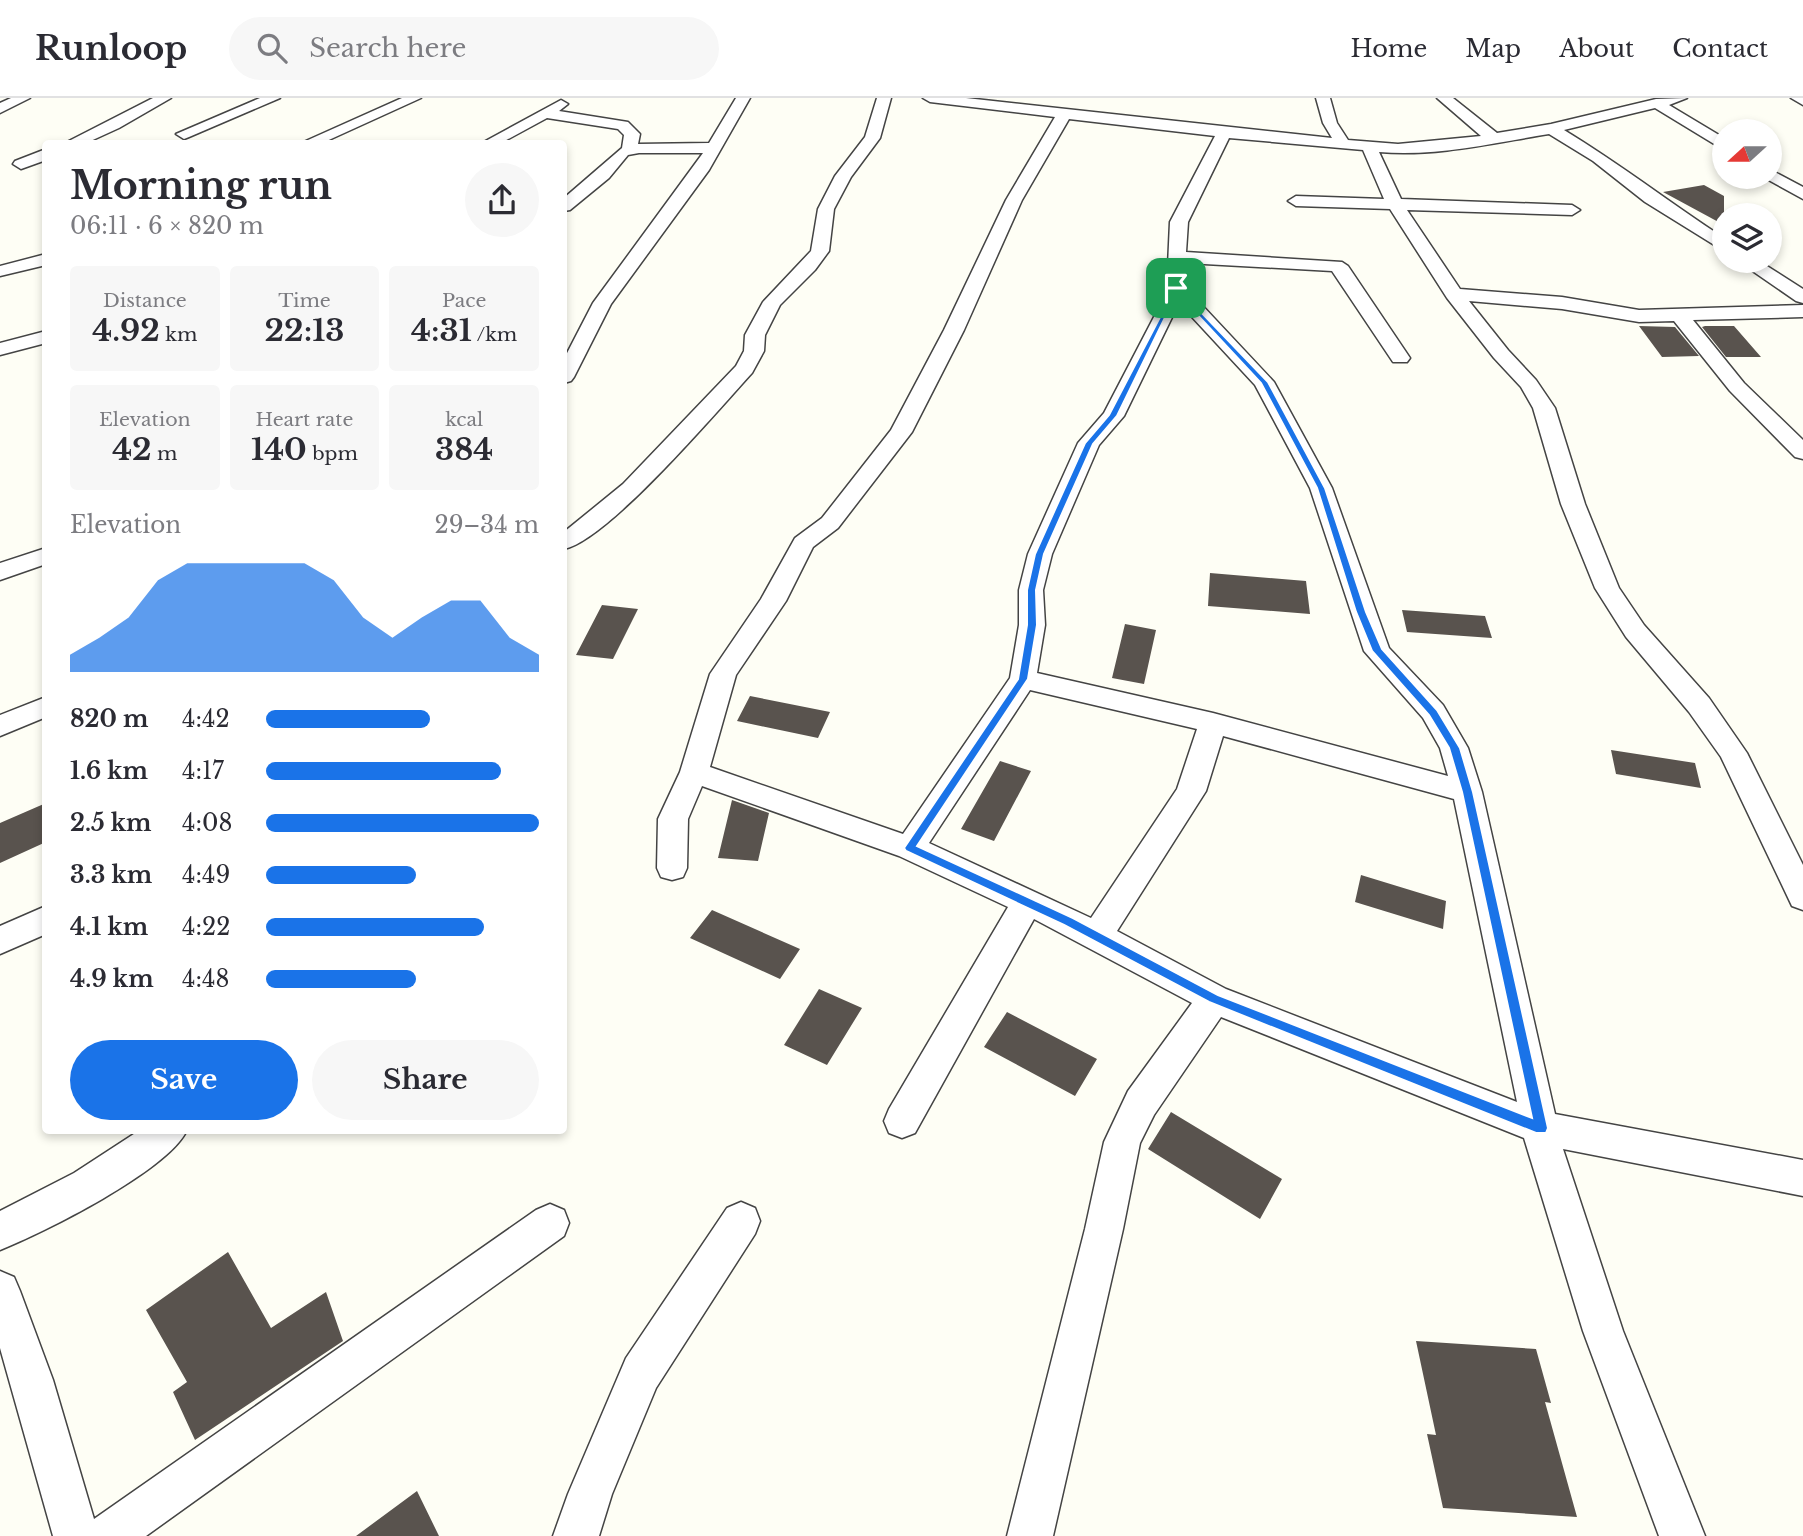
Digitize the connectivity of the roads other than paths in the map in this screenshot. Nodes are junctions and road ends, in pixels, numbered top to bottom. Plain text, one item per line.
1 (23, 98) edge
2 (164, 98) edge
3 (273, 98) edge
4 (414, 98) edge
5 (573, 98) edge
6 (743, 98) edge
7 (884, 98) edge
8 (930, 98) edge
9 (1323, 98) edge
10 (1444, 98) edge
11 (1680, 98) edge
12 (1798, 98) edge
13 (1803, 101) edge
14 (1591, 102) dead end
15 (1656, 103) junction
16 (0, 108) edge
17 (545, 113) junction
18 (1064, 115) junction
19 (1612, 116) junction
20 (1551, 128) junction
21 (1224, 133) junction
22 (184, 134) dead end
23 (1493, 138) junction
24 (1712, 138) edge
25 (79, 140) edge
26 (315, 140) edge
27 (494, 140) edge
28 (1343, 144) junction
29 (1369, 147) junction
30 (712, 148) junction
31 (629, 150) junction
32 (42, 156) edge
33 (21, 164) dead end
34 (1782, 182) edge
35 (1803, 194) edge
36 (1296, 201) dead end
37 (567, 204) edge
38 (1396, 206) junction
39 (1572, 210) dead end
40 (1712, 238) edge
41 (42, 260) edge
42 (0, 271) edge
43 (1176, 272) junction
44 (1764, 273) edge
45 (1454, 293) junction
46 (1803, 298) edge
47 (1803, 312) edge
48 (1680, 316) junction
49 (42, 338) edge
50 (0, 349) edge
51 (1400, 358) dead end
52 (567, 371) edge
53 (1803, 452) edge
54 (567, 540) edge
55 (42, 556) edge
56 (0, 572) edge
57 (1023, 679) junction
58 (42, 708) edge
59 (1213, 723) junction
60 (0, 726) edge
61 (694, 772) junction
62 (1467, 792) junction
63 (910, 848) junction
64 (671, 868) dead end
65 (1803, 897) edge
66 (1028, 902) junction
67 (42, 921) edge
68 (1097, 936) junction
69 (0, 941) edge
70 (1213, 999) junction
71 (902, 1121) dead end
72 (1541, 1128) junction
73 (165, 1134) edge
74 (1803, 1178) edge
75 (741, 1221) dead end
76 (550, 1223) dead end
77 (0, 1231) edge
78 (0, 1291) edge
79 (76, 1536) edge
80 (108, 1536) edge
81 (576, 1536) edge
82 (1030, 1536) edge
83 (1682, 1536) edge

1 - 16 street
2 - 25 street
3 - 22 street
4 - 26 street
5 - 17 street
6 - 30 street
7 - 54 street
8 - 18 street
9 - 28 street
10 - 23 street
11 - 15 street
12 - 13 street
14 - 19 street
15 - 19 street
15 - 24 street
17 - 27 street
17 - 31 street
18 - 21 street
18 - 61 street
19 - 20 street
20 - 23 street
20 - 40 street
21 - 28 street
21 - 43 street
23 - 29 street
28 - 29 street
29 - 38 street
30 - 31 street
30 - 52 street
31 - 37 street
32 - 33 street
34 - 35 street
36 - 38 street
38 - 39 street
38 - 45 street
41 - 42 street
43 - 51 street
43 - 57 street
43 - 62 street
44 - 46 street
45 - 48 street
45 - 65 street
47 - 48 street
48 - 53 street
49 - 50 street
55 - 56 street
57 - 59 street
57 - 63 street
58 - 60 street
59 - 62 street
59 - 68 street
61 - 63 street
61 - 64 street
62 - 72 street
63 - 66 street
66 - 68 street
66 - 71 street
67 - 69 street
68 - 70 street
70 - 72 street
70 - 82 street
72 - 74 street
72 - 83 street
73 - 77 street
75 - 81 street
76 - 80 street
78 - 79 street

